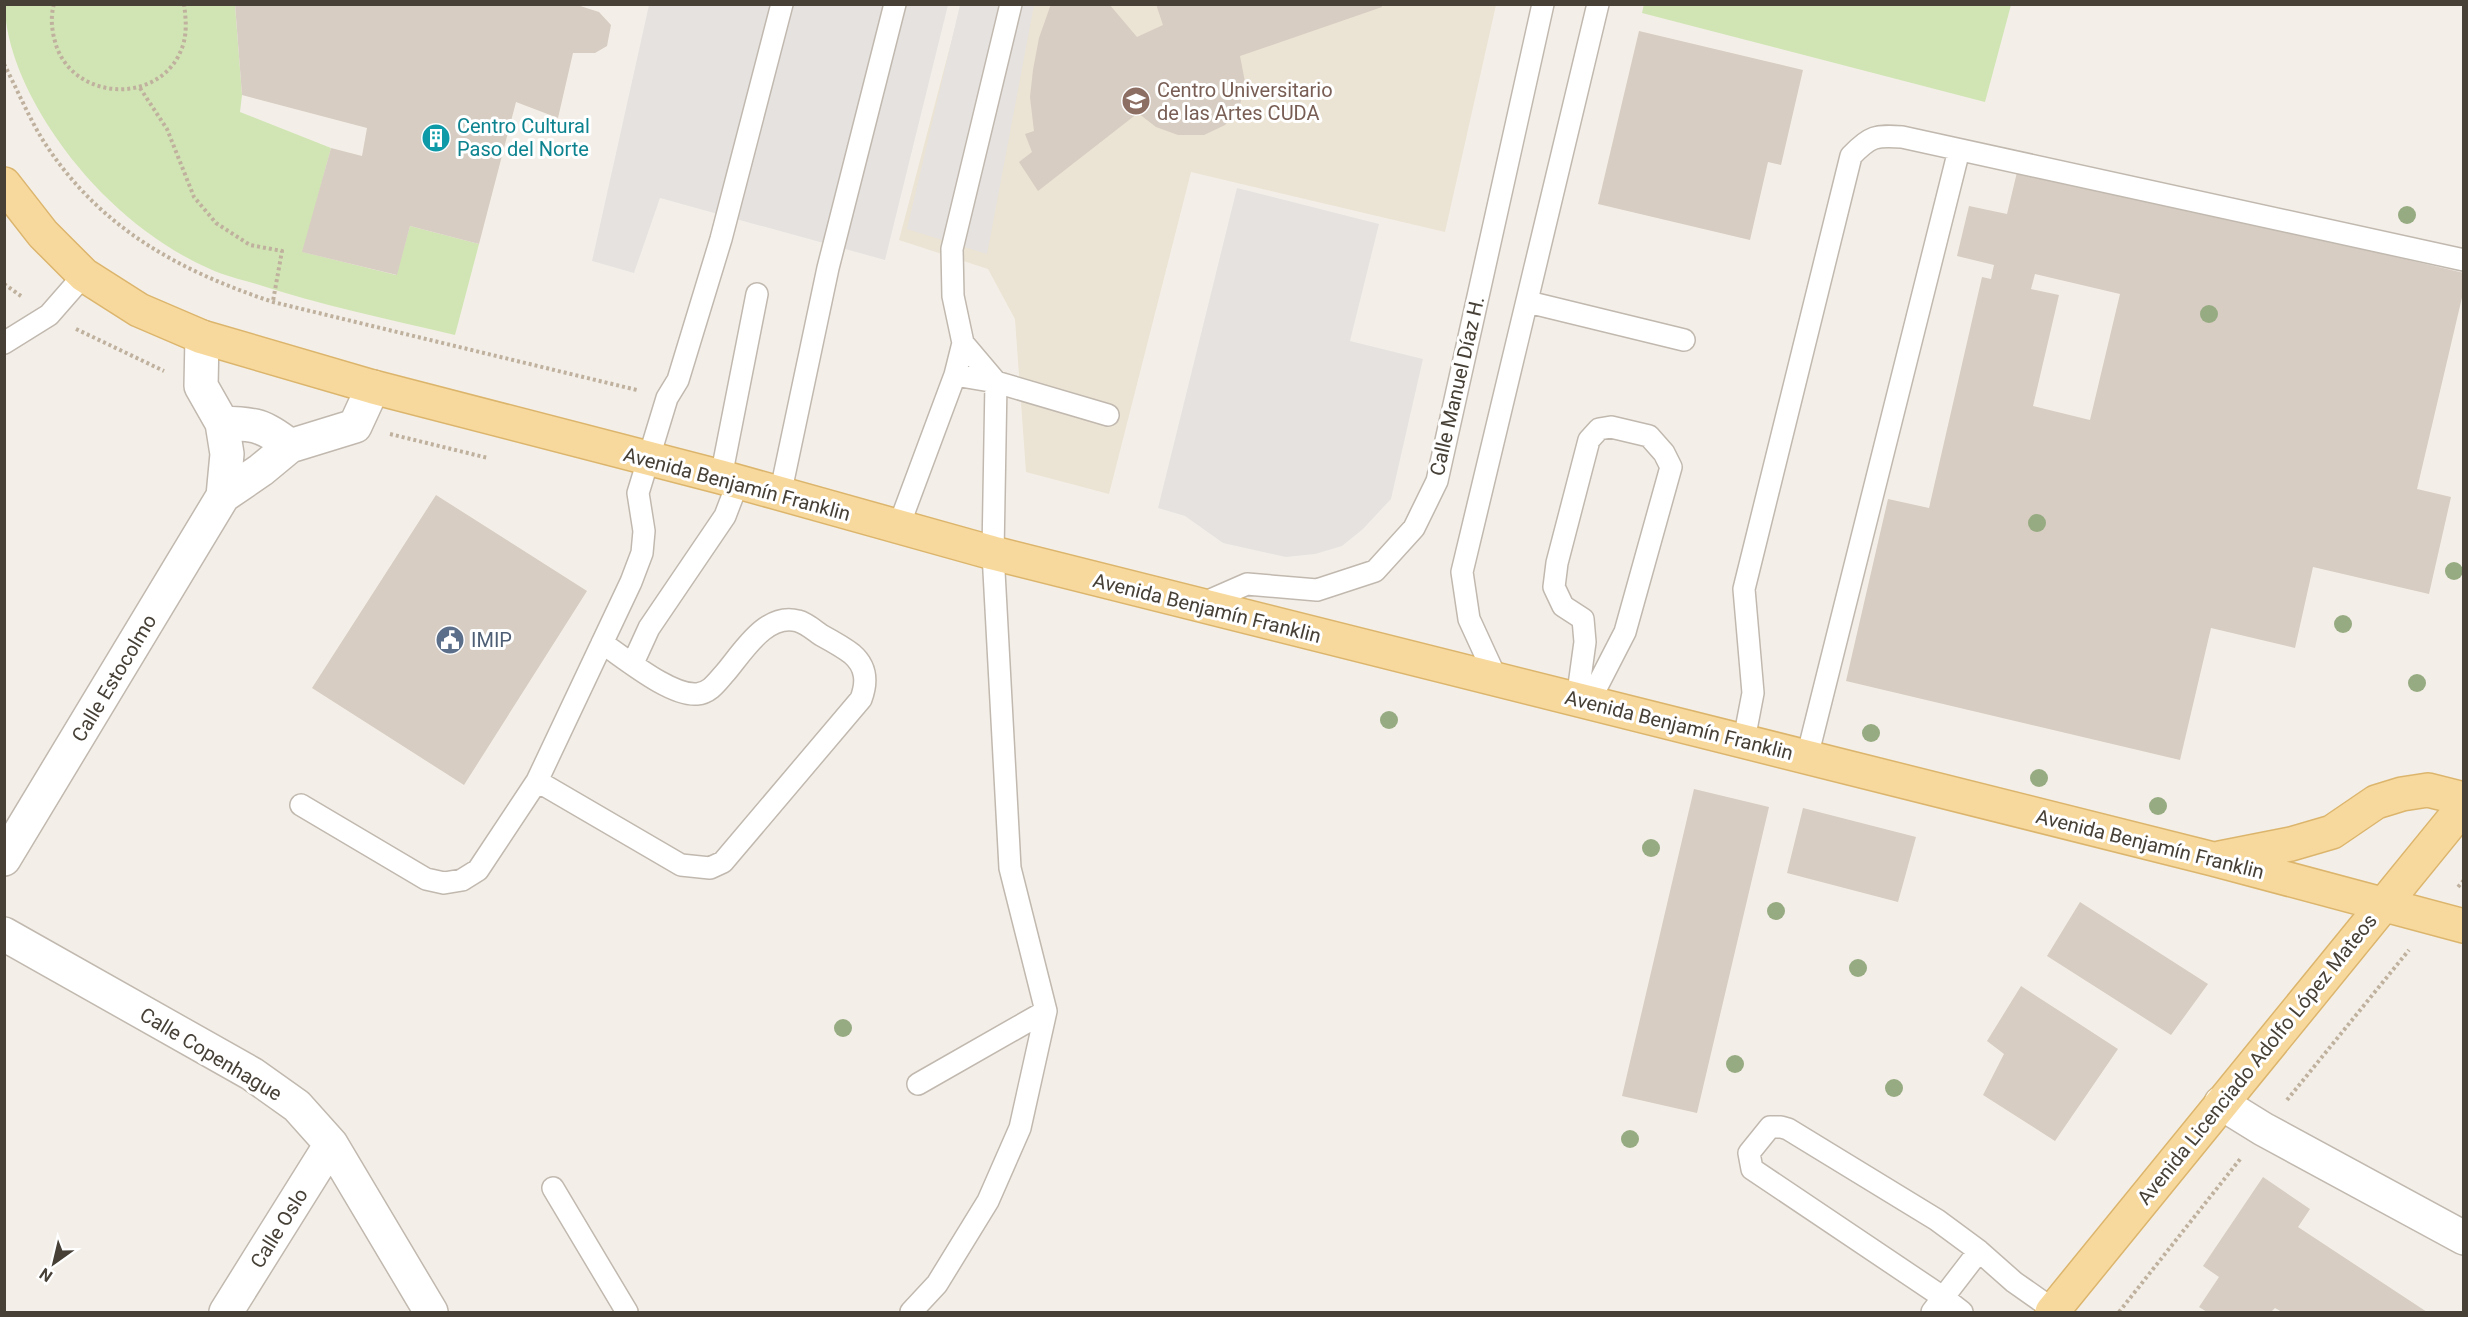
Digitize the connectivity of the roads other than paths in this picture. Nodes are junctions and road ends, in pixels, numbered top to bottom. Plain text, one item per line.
1 (782, 4) edge
2 (895, 4) edge
3 (1011, 4) edge
4 (1543, 4) edge
5 (1598, 4) edge
6 (1959, 150) junction
7 (4, 183) edge
8 (2463, 260) edge
9 (84, 275) junction
10 (757, 294) dead end
11 (1528, 302) junction
12 (202, 337) junction
13 (1684, 340) dead end
14 (4, 343) edge
15 (963, 343) junction
16 (955, 375) junction
17 (996, 382) junction
18 (373, 387) junction
19 (1108, 415) dead end
20 (222, 423) junction
21 (290, 446) junction
22 (648, 459) junction
23 (730, 480) junction
24 (780, 495) junction
25 (223, 496) junction
26 (898, 528) junction
27 (993, 553) junction
28 (1198, 606) junction
29 (602, 643) junction
30 (633, 663) junction
31 (1497, 681) junction
32 (1583, 701) junction
33 (1744, 740) junction
34 (1807, 757) junction
35 (537, 781) junction
36 (2463, 799) edge
37 (301, 805) dead end
38 (2463, 806) edge
39 (4, 859) edge
40 (2213, 859) junction
41 (2382, 904) junction
42 (2449, 922) edge
43 (4, 934) edge
44 (1046, 1011) junction
45 (918, 1084) dead end
46 (2221, 1103) junction
47 (331, 1144) junction
48 (553, 1188) dead end
49 (2463, 1238) edge
50 (1979, 1251) junction
51 (1938, 1305) edge
52 (2053, 1311) edge
53 (226, 1312) edge
54 (431, 1312) edge
55 (627, 1312) edge
56 (911, 1312) edge
57 (1962, 1312) edge

1 - 22 lane
2 - 24 lane
3 - 15 lane
4 - 28 lane, Calle Manuel Díaz H.
5 - 11 lane
6 - 8 lane
6 - 33 lane
6 - 34 lane
7 - 9 main road, Avenida Benjamín Franklin
9 - 12 main road, Avenida Benjamín Franklin
9 - 14 lane
10 - 23 lane
11 - 13 lane
11 - 31 lane
12 - 18 main road, Avenida Benjamín Franklin
12 - 20 street, Calle Estocolmo
15 - 16 lane
15 - 17 lane
16 - 17 lane
16 - 26 lane
17 - 19 lane
17 - 27 lane
18 - 21 street, Calle Estocolmo
18 - 22 main road, Avenida Benjamín Franklin
20 - 21 street
20 - 25 street, Calle Estocolmo
21 - 25 street, Calle Estocolmo
22 - 23 main road, Avenida Benjamín Franklin
22 - 29 lane
23 - 24 main road, Avenida Benjamín Franklin
23 - 30 lane
24 - 26 main road, Avenida Benjamín Franklin
25 - 39 street, Calle Estocolmo
26 - 27 main road, Avenida Benjamín Franklin
27 - 28 main road, Avenida Benjamín Franklin
27 - 44 lane
28 - 31 main road, Avenida Benjamín Franklin
29 - 30 lane
29 - 35 lane
30 - 35 lane
31 - 32 main road, Avenida Benjamín Franklin
32 - 32 lane
32 - 33 main road, Avenida Benjamín Franklin
33 - 34 main road, Avenida Benjamín Franklin
34 - 40 main road, Avenida Benjamín Franklin
35 - 37 lane
36 - 40 main road
38 - 41 main road, Avenida Licenciado Adolfo López Mateos
40 - 41 main road, Avenida Benjamín Franklin
41 - 42 main road, Avenida Benjamín Franklin
41 - 46 main road, Avenida Licenciado Adolfo López Mateos
43 - 47 street, Calle Copenhague
44 - 45 lane
44 - 56 lane
46 - 49 street
46 - 52 main road, Avenida Licenciado Adolfo López Mateos
47 - 53 street, Calle Oslo
47 - 54 street, Calle Copenhague
48 - 55 lane
50 - 51 lane
50 - 51 lane
50 - 52 lane
51 - 57 lane

